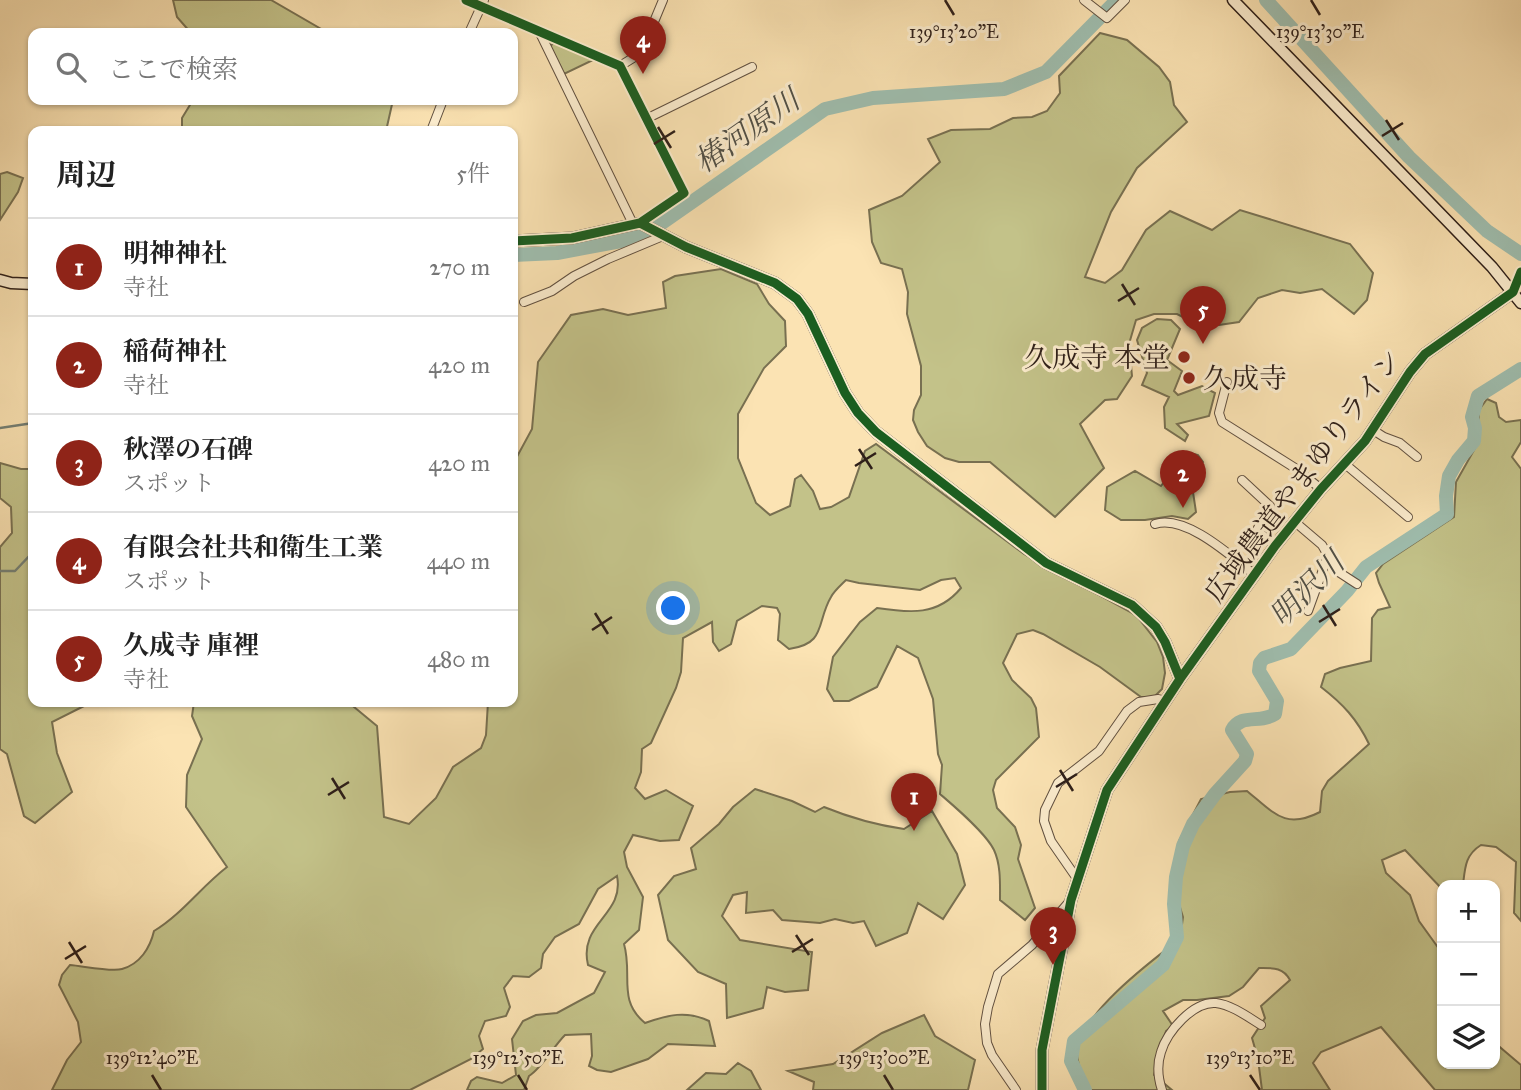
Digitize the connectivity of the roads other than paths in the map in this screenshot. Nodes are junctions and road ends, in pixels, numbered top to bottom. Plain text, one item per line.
1 (466, 0) edge
2 (663, 0) edge
3 (1084, 0) edge
4 (1125, 0) edge
5 (1233, 0) edge
6 (482, 3) edge
7 (472, 28) edge
8 (539, 31) junction
9 (621, 66) junction
10 (752, 67) dead end
11 (441, 105) edge
12 (648, 118) junction
13 (433, 126) edge
14 (636, 223) junction
15 (660, 234) junction
16 (518, 241) edge
17 (1521, 272) edge
18 (0, 280) edge
19 (28, 284) edge
20 (1513, 292) junction
21 (524, 302) dead end
22 (1521, 303) edge
23 (1227, 383) dead end
24 (1373, 430) junction
25 (1416, 457) dead end
26 (1345, 464) junction
27 (1242, 480) dead end
28 (1321, 489) junction
29 (1408, 517) dead end
30 (1295, 522) junction
31 (1155, 524) dead end
32 (1275, 546) junction
33 (1329, 553) junction
34 (1255, 575) junction
35 (1357, 584) dead end
36 (1308, 611) dead end
37 (1180, 679) junction
38 (1166, 701) junction
39 (1078, 880) junction
40 (1071, 900) junction
41 (1261, 1024) dead end
42 (1016, 1090) edge
43 (1042, 1090) edge
44 (1162, 1090) edge

1 - 6 street
2 - 9 street
3 - 4 street
5 - 20 street
6 - 7 street
6 - 8 street
8 - 9 street
8 - 14 street
9 - 12 street
10 - 12 street
11 - 13 street
12 - 14 street
14 - 15 street
14 - 16 street
15 - 21 street
15 - 37 street
17 - 20 street
18 - 19 street
20 - 22 street
20 - 24 street, 広域農道やまゆりライン
23 - 28 street
24 - 25 street
24 - 26 street, 広域農道やまゆりライン
26 - 28 street, 広域農道やまゆりライン
26 - 29 street
27 - 32 street
28 - 30 street, 広域農道やまゆりライン
30 - 32 street, 広域農道やまゆりライン
30 - 33 street
31 - 34 street
32 - 34 street, 広域農道やまゆりライン
33 - 35 street
33 - 36 street
34 - 37 street, 広域農道やまゆりライン
37 - 38 street, 広域農道やまゆりライン
38 - 39 street, 広域農道やまゆりライン
38 - 39 street
39 - 40 street, 広域農道やまゆりライン
40 - 42 street
40 - 43 street, 広域農道やまゆりライン
41 - 44 street

